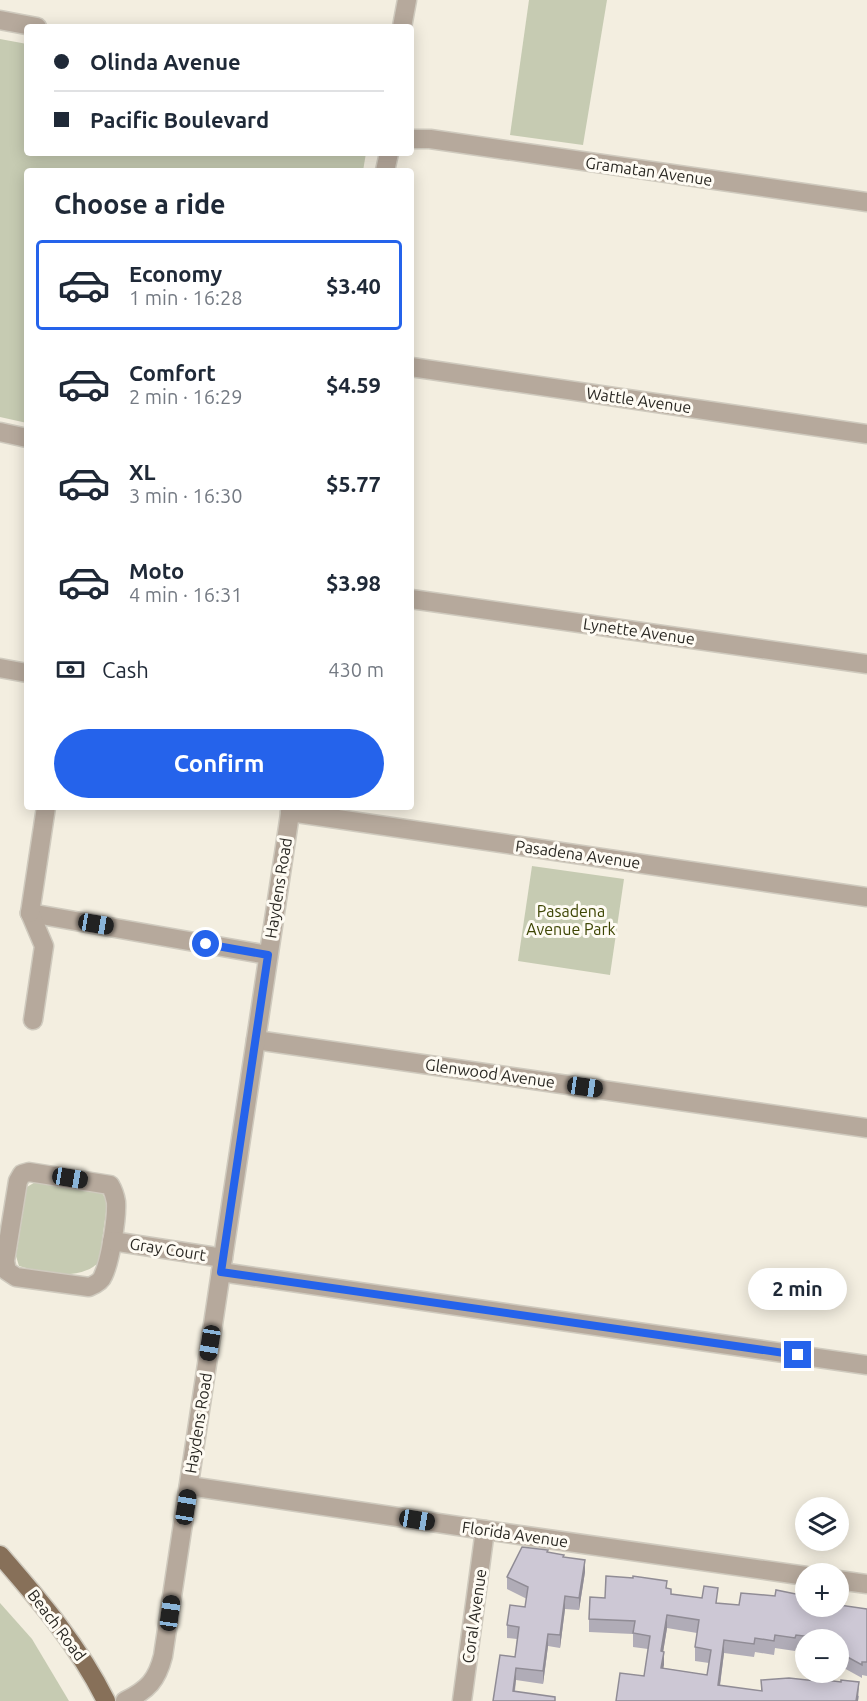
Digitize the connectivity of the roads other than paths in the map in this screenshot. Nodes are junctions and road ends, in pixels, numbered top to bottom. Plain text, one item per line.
1 (407, 0) edge
2 (0, 20) edge
3 (403, 24) edge
4 (24, 25) edge
5 (414, 132) edge
6 (414, 139) edge
7 (430, 139) junction
8 (867, 202) edge
9 (414, 367) edge
10 (0, 432) edge
11 (867, 434) edge
12 (24, 437) edge
13 (414, 599) edge
14 (867, 664) edge
15 (0, 668) edge
16 (24, 672) edge
17 (46, 810) edge
18 (290, 810) edge
19 (867, 897) edge
20 (30, 913) junction
21 (268, 955) junction
22 (33, 1020) dead end
23 (256, 1040) junction
24 (867, 1128) edge
25 (112, 1241) junction
26 (222, 1265) junction
27 (867, 1365) edge
28 (189, 1486) junction
29 (485, 1530) junction
30 (0, 1555) edge
31 (795, 1574) edge
32 (849, 1582) edge
33 (867, 1584) edge
34 (106, 1701) edge
35 (125, 1701) edge
36 (462, 1701) edge

1 - 3 street
2 - 4 street
5 - 7 street, Gramatan Avenue
6 - 7 street, Gramatan Avenue
7 - 8 street, Gramatan Avenue
9 - 11 street, Wattle Avenue
10 - 12 street
13 - 14 street, Lynette Avenue
15 - 16 street
17 - 20 street
18 - 19 street, Pasadena Avenue
18 - 21 street, Haydens Road
20 - 21 street
20 - 22 street
21 - 23 street, Haydens Road
23 - 24 street, Glenwood Avenue
23 - 26 street, Haydens Road
25 - 25 street, Gray Court
25 - 26 street, Gray Court
26 - 27 street, Gray Court
26 - 28 street, Haydens Road
28 - 29 street, Florida Avenue
28 - 35 street, Haydens Road
29 - 31 street, Florida Avenue
29 - 36 street, Coral Avenue
30 - 34 main road, Beach Road
32 - 33 street

